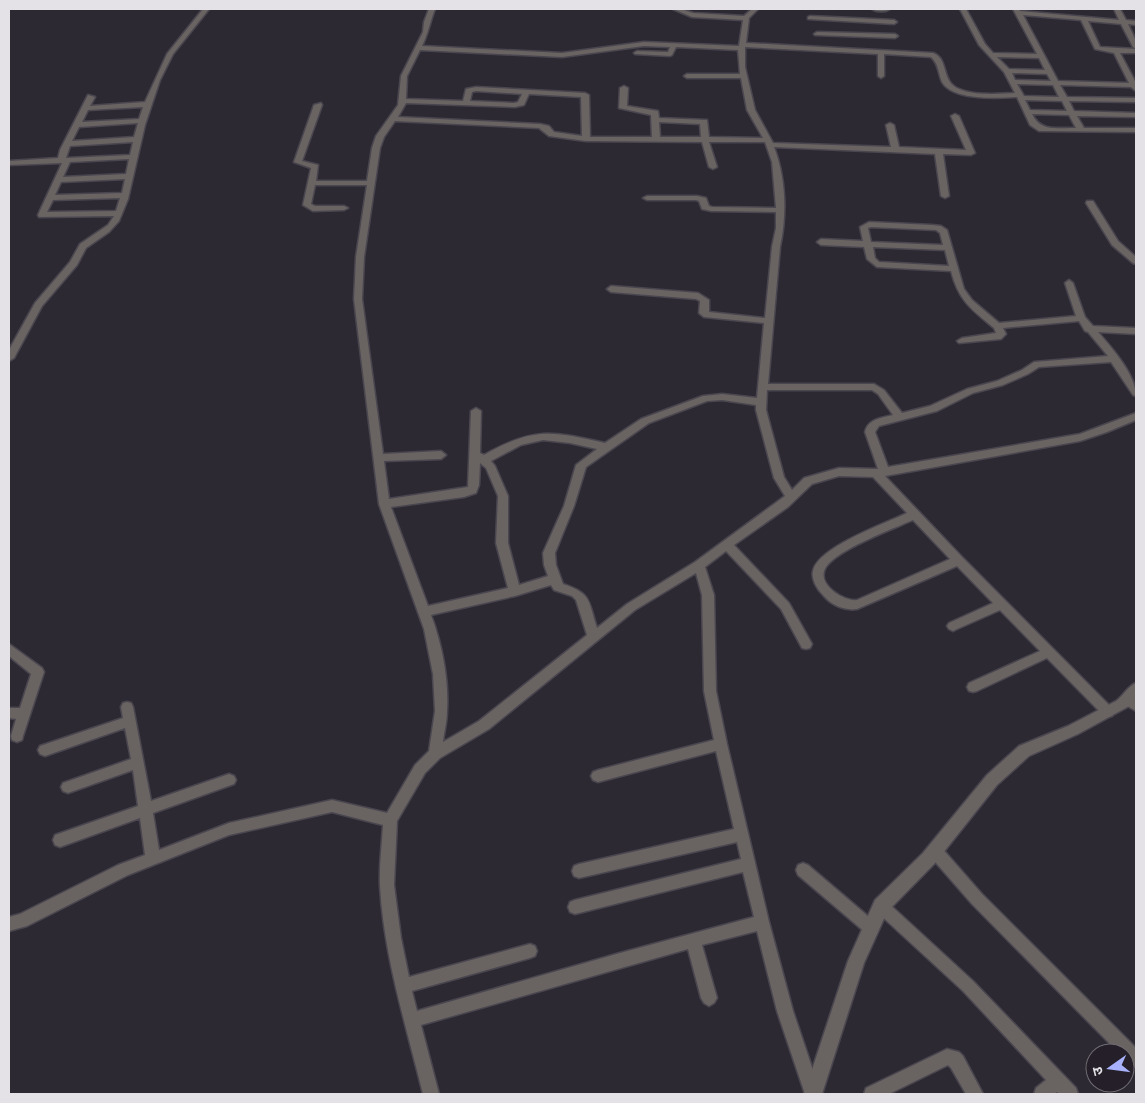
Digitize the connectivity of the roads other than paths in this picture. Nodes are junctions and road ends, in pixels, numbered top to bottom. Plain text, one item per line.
1 (206, 9) edge
2 (432, 9) edge
3 (676, 9) edge
4 (755, 9) edge
5 (840, 9) edge
6 (875, 9) edge
7 (887, 9) edge
8 (963, 9) edge
9 (1117, 9) edge
10 (1017, 11) edge
11 (746, 18) junction
12 (810, 18) dead end
13 (1083, 18) junction
14 (841, 20) junction
15 (894, 22) dead end
16 (1123, 22) junction
17 (1136, 23) edge
18 (818, 34) dead end
19 (842, 34) junction
20 (895, 36) dead end
21 (674, 45) junction
22 (743, 46) junction
23 (1136, 47) edge
24 (419, 48) junction
25 (845, 51) junction
26 (1116, 51) junction
27 (1136, 51) edge
28 (637, 53) dead end
29 (881, 53) junction
30 (992, 55) junction
31 (1041, 56) junction
32 (1007, 70) junction
33 (1050, 72) junction
34 (687, 76) dead end
35 (743, 76) junction
36 (882, 76) dead end
37 (1014, 82) junction
38 (1055, 83) junction
39 (1135, 87) edge
40 (624, 88) dead end
41 (527, 91) junction
42 (1021, 96) junction
43 (91, 97) dead end
44 (1063, 98) junction
45 (403, 100) junction
46 (1136, 100) edge
47 (466, 103) junction
48 (148, 104) junction
49 (318, 105) dead end
50 (86, 108) junction
51 (1028, 112) junction
52 (1071, 113) junction
53 (498, 114) junction
54 (1136, 115) edge
55 (955, 116) dead end
56 (392, 119) junction
57 (142, 120) junction
58 (656, 120) junction
59 (77, 125) junction
60 (890, 125) dead end
61 (1081, 130) junction
62 (1136, 130) edge
63 (136, 139) junction
64 (586, 139) junction
65 (656, 140) junction
66 (705, 140) junction
67 (768, 143) junction
68 (67, 144) junction
69 (895, 148) junction
70 (939, 152) junction
71 (132, 157) junction
72 (65, 160) junction
73 (9, 163) edge
74 (713, 167) dead end
75 (128, 176) junction
76 (58, 180) junction
77 (312, 183) junction
78 (370, 183) junction
79 (125, 195) junction
80 (945, 196) dead end
81 (50, 198) junction
82 (647, 198) dead end
83 (1090, 203) dead end
84 (344, 208) dead end
85 (779, 210) junction
86 (118, 212) junction
87 (821, 242) dead end
88 (868, 244) junction
89 (948, 248) junction
90 (1136, 261) edge
91 (954, 269) junction
92 (1069, 283) dead end
93 (611, 289) dead end
94 (1081, 318) junction
95 (768, 321) junction
96 (998, 327) junction
97 (1088, 329) junction
98 (1136, 331) edge
99 (962, 341) dead end
100 (9, 358) edge
101 (1114, 359) junction
102 (763, 387) junction
103 (1136, 393) edge
104 (761, 402) junction
105 (476, 411) dead end
106 (1136, 416) edge
107 (899, 417) junction
108 (605, 447) junction
109 (441, 455) dead end
110 (479, 457) junction
111 (378, 458) junction
112 (880, 472) junction
113 (791, 496) junction
114 (384, 504) junction
115 (915, 514) junction
116 (727, 545) junction
117 (958, 560) junction
118 (699, 565) junction
119 (555, 579) junction
120 (516, 591) junction
121 (1001, 604) junction
122 (424, 612) junction
123 (952, 626) dead end
124 (594, 638) junction
125 (806, 644) dead end
126 (9, 649) edge
127 (1049, 652) junction
128 (973, 687) dead end
129 (1133, 699) edge
130 (127, 707) dead end
131 (1108, 712) junction
132 (9, 713) edge
133 (24, 714) junction
134 (130, 721) junction
135 (17, 736) dead end
136 (721, 744) junction
137 (45, 750) dead end
138 (435, 754) junction
139 (138, 762) junction
140 (598, 776) dead end
141 (229, 780) dead end
142 (68, 787) dead end
143 (146, 809) junction
144 (390, 820) junction
145 (741, 834) junction
146 (60, 840) dead end
147 (935, 851) junction
148 (153, 858) junction
149 (748, 864) junction
150 (579, 870) dead end
151 (803, 870) dead end
152 (881, 906) junction
153 (576, 907) dead end
154 (762, 922) junction
155 (9, 924) edge
156 (871, 928) junction
157 (692, 941) junction
158 (530, 951) dead end
159 (402, 986) junction
160 (709, 998) dead end
161 (413, 1020) junction
162 (1136, 1059) edge
163 (1057, 1081) junction
164 (431, 1094) edge
165 (813, 1094) edge
166 (872, 1094) edge
167 (975, 1094) edge
168 (1042, 1094) edge
169 (1070, 1094) edge

1 - 48 street
2 - 24 street
3 - 11 street
4 - 11 street
5 - 14 street
6 - 7 street
8 - 30 street
9 - 16 street
10 - 13 street
10 - 31 street
11 - 22 street
12 - 14 street
13 - 16 street
13 - 26 street
14 - 15 street
14 - 19 street
16 - 17 street
16 - 23 street
18 - 19 street
19 - 20 street
19 - 25 street
21 - 22 street
21 - 24 street
21 - 28 street
22 - 25 street
22 - 35 street
24 - 45 street
25 - 29 street
26 - 27 street
26 - 39 street
29 - 36 street
29 - 42 street
30 - 31 street
30 - 32 street
31 - 33 street
32 - 33 street
32 - 37 street
33 - 38 street
34 - 35 street
35 - 67 street
37 - 38 street
37 - 42 street
38 - 39 street
38 - 44 street
40 - 58 street
41 - 47 street
41 - 53 street
41 - 64 street
42 - 44 street
42 - 51 street
43 - 50 street
44 - 46 street
44 - 52 street
45 - 47 street
45 - 56 street
47 - 53 street
48 - 50 street
48 - 57 street
49 - 77 street
50 - 59 street
51 - 52 street
51 - 61 street
52 - 54 street
52 - 61 street
53 - 56 street
53 - 64 street
55 - 70 street
56 - 78 street
57 - 59 street
57 - 63 street
58 - 65 street
58 - 66 street
59 - 68 street
60 - 69 street
61 - 62 street
63 - 68 street
63 - 71 street
64 - 65 street
65 - 66 street
66 - 67 street
66 - 74 street
67 - 69 street
67 - 85 street
68 - 72 street
69 - 70 street
70 - 80 street
71 - 72 street
71 - 75 street
72 - 73 street
72 - 76 street
75 - 76 street
75 - 79 street
76 - 81 street
77 - 78 street
77 - 84 street
78 - 111 street
79 - 81 street
79 - 86 street
81 - 86 street
82 - 85 street
83 - 90 street
85 - 95 street
86 - 100 street
87 - 88 street
88 - 89 street
88 - 89 street
88 - 91 street
89 - 91 street
91 - 96 street
92 - 94 street
93 - 95 street
94 - 96 street
94 - 97 street
95 - 102 street
96 - 99 street
97 - 98 street
97 - 101 street
101 - 103 street
101 - 107 street
102 - 104 street
102 - 107 street
104 - 108 street
104 - 113 street
105 - 110 street
106 - 112 street
107 - 112 street
108 - 110 street
108 - 119 street
109 - 111 street
110 - 114 street
110 - 120 street
111 - 114 street
112 - 113 street
112 - 115 street
113 - 116 street
114 - 122 street
115 - 117 street
115 - 117 street
116 - 118 street
116 - 125 street
117 - 121 street
118 - 124 street
118 - 136 street
119 - 120 street
119 - 124 street
120 - 122 street
121 - 123 street
121 - 127 street
122 - 138 street
124 - 138 street
126 - 133 street
127 - 128 street
127 - 131 street
129 - 131 street
130 - 134 street
131 - 147 street
132 - 133 street
133 - 135 street
134 - 137 street
134 - 139 street
136 - 140 street
136 - 145 street
138 - 144 street
139 - 142 street
139 - 143 street
141 - 143 street
143 - 146 street
143 - 148 street
144 - 148 street
144 - 159 street
145 - 149 street
145 - 150 street
147 - 152 street
147 - 162 street
148 - 155 street
149 - 153 street
149 - 154 street
151 - 156 street
152 - 156 street
152 - 163 street
154 - 157 street
154 - 165 street
156 - 165 street
157 - 160 street
157 - 161 street
158 - 159 street
159 - 161 street
161 - 164 street
163 - 168 street
163 - 169 street
166 - 167 street

